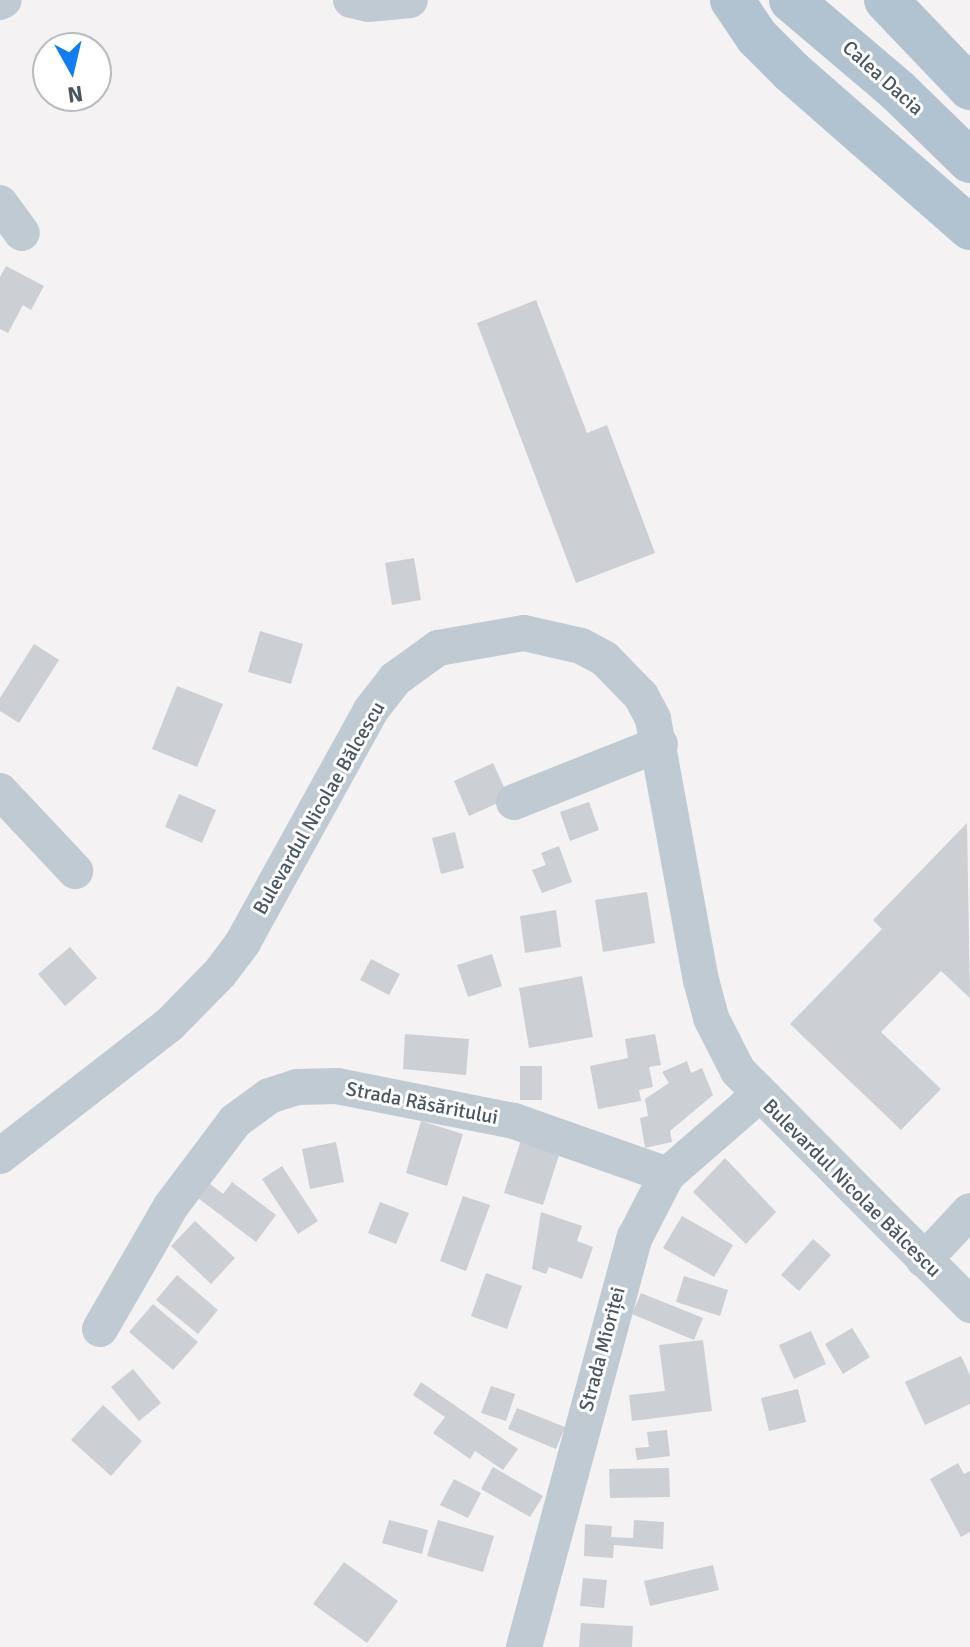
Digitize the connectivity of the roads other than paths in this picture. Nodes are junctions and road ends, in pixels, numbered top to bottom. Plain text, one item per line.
1 (351, 0) edge
2 (410, 0) edge
3 (732, 0) edge
4 (791, 0) edge
5 (886, 0) edge
6 (970, 88) edge
7 (970, 161) edge
8 (0, 203) edge
9 (970, 228) edge
10 (22, 233) dead end
11 (660, 744) junction
12 (0, 791) edge
13 (514, 802) dead end
14 (75, 871) dead end
15 (758, 1096) junction
16 (0, 1156) edge
17 (667, 1175) junction
18 (970, 1211) edge
19 (924, 1260) junction
20 (970, 1305) edge
21 (100, 1329) dead end
22 (524, 1647) edge

1 - 2 street
3 - 9 main road
4 - 7 main road, Calea Dacia
5 - 6 main road
8 - 10 street
11 - 13 street
11 - 15 street, Bulevardul Nicolae Bălcescu
11 - 16 street, Bulevardul Nicolae Bălcescu
12 - 14 street
15 - 17 street, Strada Mioriței
15 - 19 street, Bulevardul Nicolae Bălcescu
17 - 21 street, Strada Răsăritului
17 - 22 street, Strada Mioriței
18 - 19 street
19 - 20 street, Bulevardul Nicolae Bălcescu

